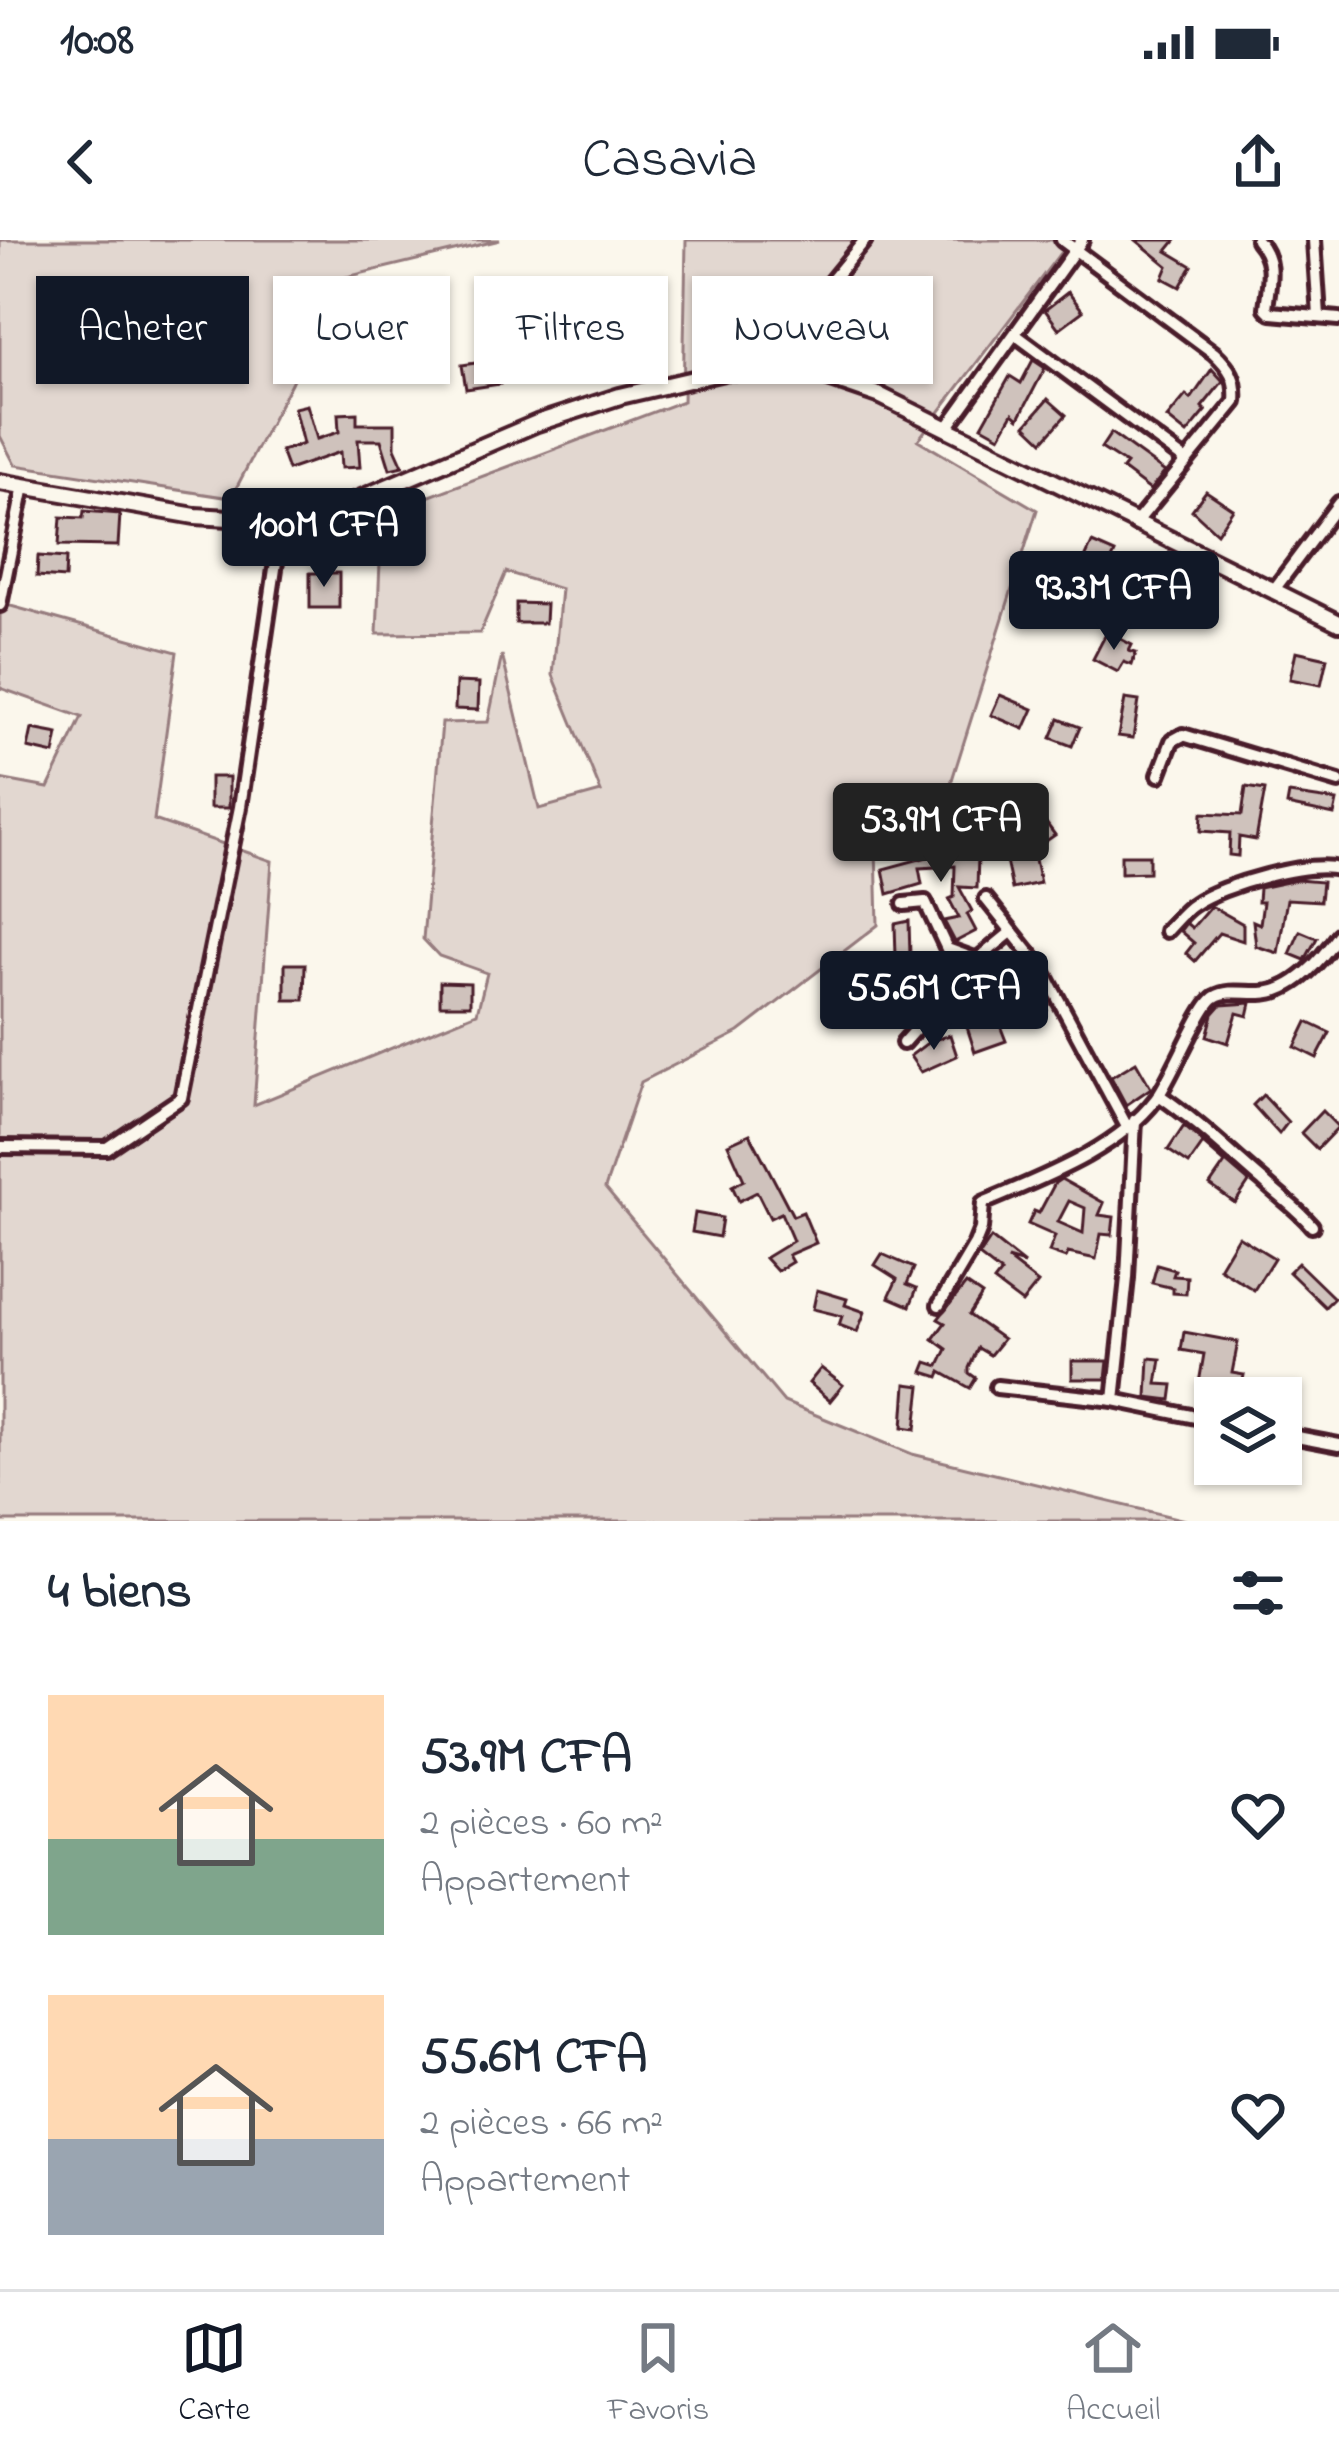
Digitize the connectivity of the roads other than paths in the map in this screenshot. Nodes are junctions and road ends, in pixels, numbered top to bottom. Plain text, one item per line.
1 (865, 240) edge
2 (1062, 240) edge
3 (1257, 240) edge
4 (1314, 240) edge
5 (1078, 245) edge
6 (835, 276) edge
7 (1319, 316) junction
8 (1339, 319) edge
9 (1016, 335) junction
10 (692, 379) edge
11 (847, 384) edge
12 (947, 428) junction
13 (1185, 460) junction
14 (0, 482) edge
15 (24, 486) junction
16 (1339, 503) edge
17 (282, 521) junction
18 (1135, 524) junction
19 (1273, 591) junction
20 (0, 605) edge
21 (1339, 623) edge
22 (1159, 775) dead end
23 (1339, 782) edge
24 (1339, 869) edge
25 (986, 898) dead end
26 (904, 904) dead end
27 (1166, 931) dead end
28 (1010, 933) junction
29 (1339, 934) edge
30 (977, 960) junction
31 (902, 1043) dead end
32 (1159, 1095) junction
33 (1131, 1123) junction
34 (0, 1147) edge
35 (1312, 1226) dead end
36 (939, 1305) dead end
37 (997, 1387) dead end
38 (1114, 1400) junction
39 (1194, 1417) edge
40 (1302, 1438) edge
41 (1339, 1445) edge

1 - 6 street
2 - 5 street
3 - 7 street
4 - 7 street
5 - 9 street
5 - 13 street
7 - 8 street
9 - 12 street
9 - 13 street
10 - 17 street
11 - 12 street
12 - 18 street
13 - 18 street
14 - 15 street
15 - 17 street
15 - 20 street
16 - 19 street
17 - 34 street
18 - 19 street
19 - 21 street
22 - 23 street
24 - 27 street
25 - 28 street
26 - 30 street
28 - 30 street
28 - 33 street
29 - 32 street
30 - 31 street
32 - 33 street
32 - 35 street
33 - 36 street
33 - 38 street
37 - 38 street
38 - 39 street
40 - 41 street

